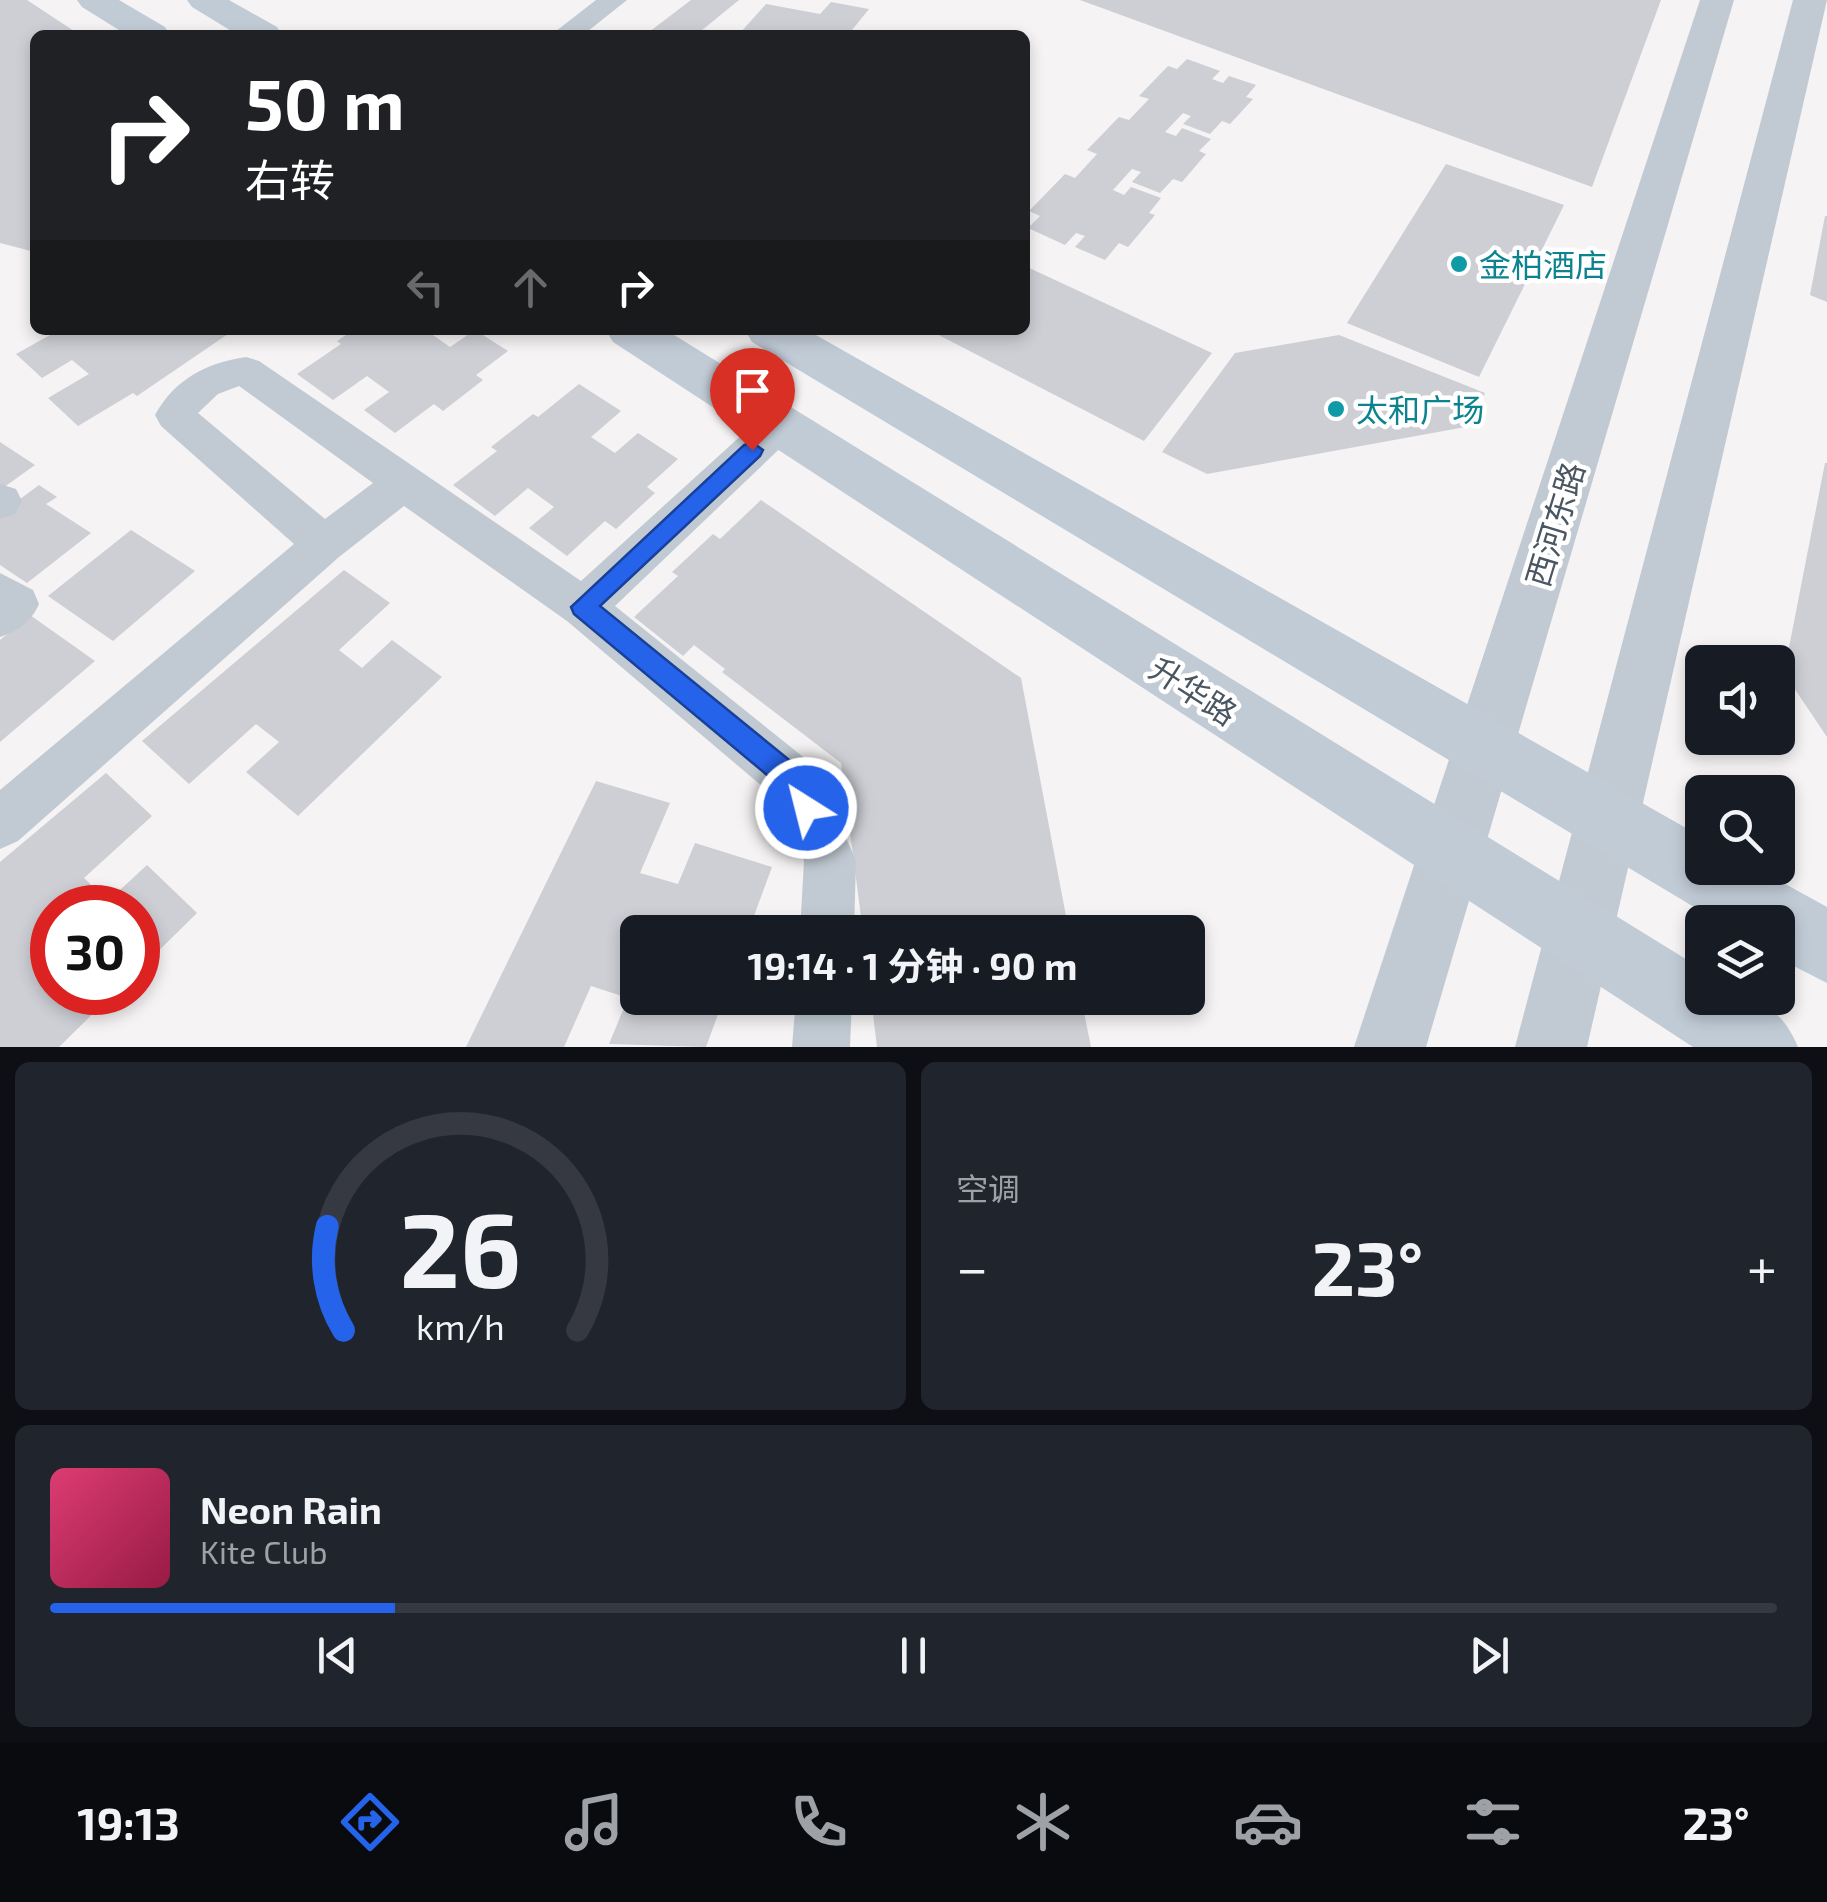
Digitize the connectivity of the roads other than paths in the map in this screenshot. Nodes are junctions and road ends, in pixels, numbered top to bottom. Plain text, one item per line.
1 (94, 0) edge
2 (204, 0) edge
3 (614, 0) edge
4 (1718, 0) edge
5 (1810, 0) edge
6 (144, 30) edge
7 (255, 30) edge
8 (572, 30) edge
9 (638, 335) edge
10 (778, 335) edge
11 (780, 424) junction
12 (403, 483) junction
13 (324, 544) junction
14 (0, 592) edge
15 (583, 607) junction
16 (0, 618) edge
17 (1484, 748) junction
18 (1605, 818) junction
19 (0, 823) edge
20 (1451, 855) junction
21 (828, 915) edge
22 (1578, 934) junction
23 (1827, 948) edge
24 (823, 1015) edge
25 (820, 1047) edge
26 (1390, 1047) edge
27 (1551, 1047) edge
28 (1760, 1047) edge

1 - 6 main road
2 - 7 main road
3 - 8 street
4 - 17 street, 西河东路
5 - 18 street
9 - 11 main road, 升华路
10 - 17 main road
11 - 15 street
11 - 20 main road, 升华路
12 - 13 street
12 - 13 street
12 - 15 street
13 - 19 street
14 - 16 street
15 - 21 street
17 - 18 main road
17 - 20 street, 西河东路
18 - 22 street
18 - 23 main road
20 - 22 main road, 升华路
20 - 26 street, 西河东路
22 - 27 street
22 - 28 main road, 升华路
24 - 25 street

